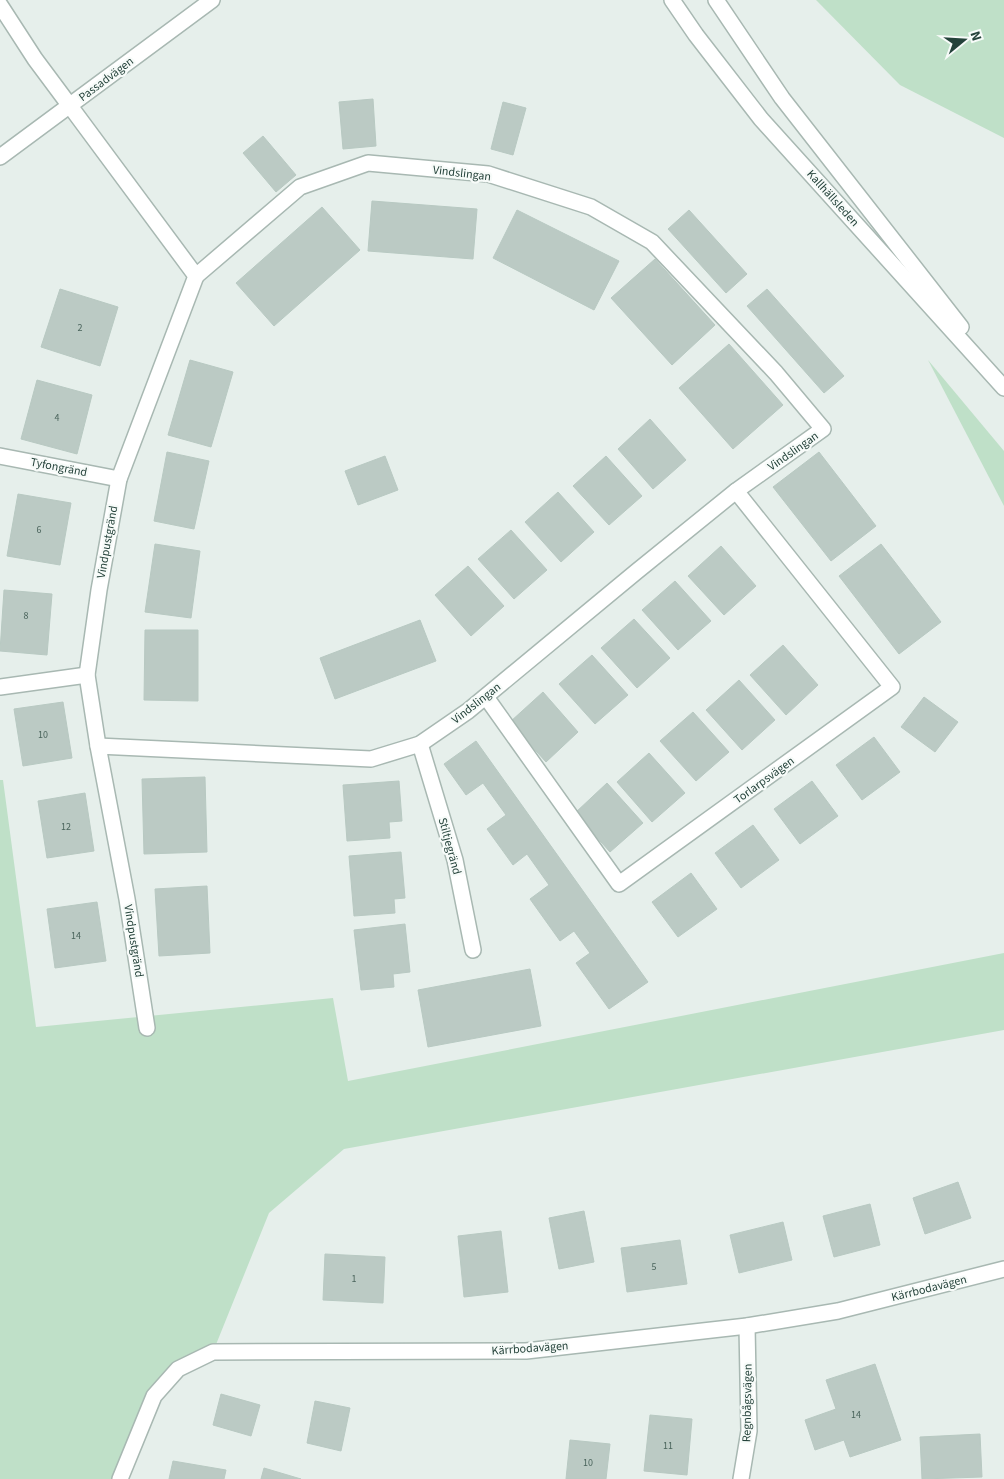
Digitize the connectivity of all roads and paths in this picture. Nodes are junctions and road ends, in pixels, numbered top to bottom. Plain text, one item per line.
1 (212, 0) edge
2 (672, 0) edge
3 (716, 0) edge
4 (0, 5) edge
5 (70, 106) junction
6 (0, 157) edge
7 (196, 276) junction
8 (1004, 382) edge
9 (1004, 388) edge
10 (0, 456) edge
11 (119, 479) junction
12 (736, 491) junction
13 (87, 675) junction
14 (0, 687) edge
15 (486, 696) junction
16 (420, 744) junction
17 (98, 746) junction
18 (473, 950) dead end
19 (147, 1028) dead end
20 (1004, 1269) edge
21 (747, 1326) junction
22 (120, 1479) edge
23 (741, 1479) edge

1 - 5 street, Passadvägen
2 - 9 street, Kallhällsleden
3 - 8 street, Kallhällsleden
4 - 5 street
5 - 6 street, Passadvägen
5 - 7 street
7 - 11 street, Vindpustgränd
7 - 12 street, Vindslingan
10 - 11 street, Tyfongränd
11 - 13 street, Vindpustgränd
12 - 15 street, Vindslingan
12 - 15 street, Torlarpsvägen
13 - 14 street
13 - 17 street, Vindpustgränd
15 - 16 street, Vindslingan
16 - 17 street, Vindslingan
16 - 18 street, Stiltjegränd
17 - 19 street, Vindpustgränd
20 - 21 street, Kärrbodavägen
21 - 22 street, Kärrbodavägen
21 - 23 street, Regnbågsvägen

